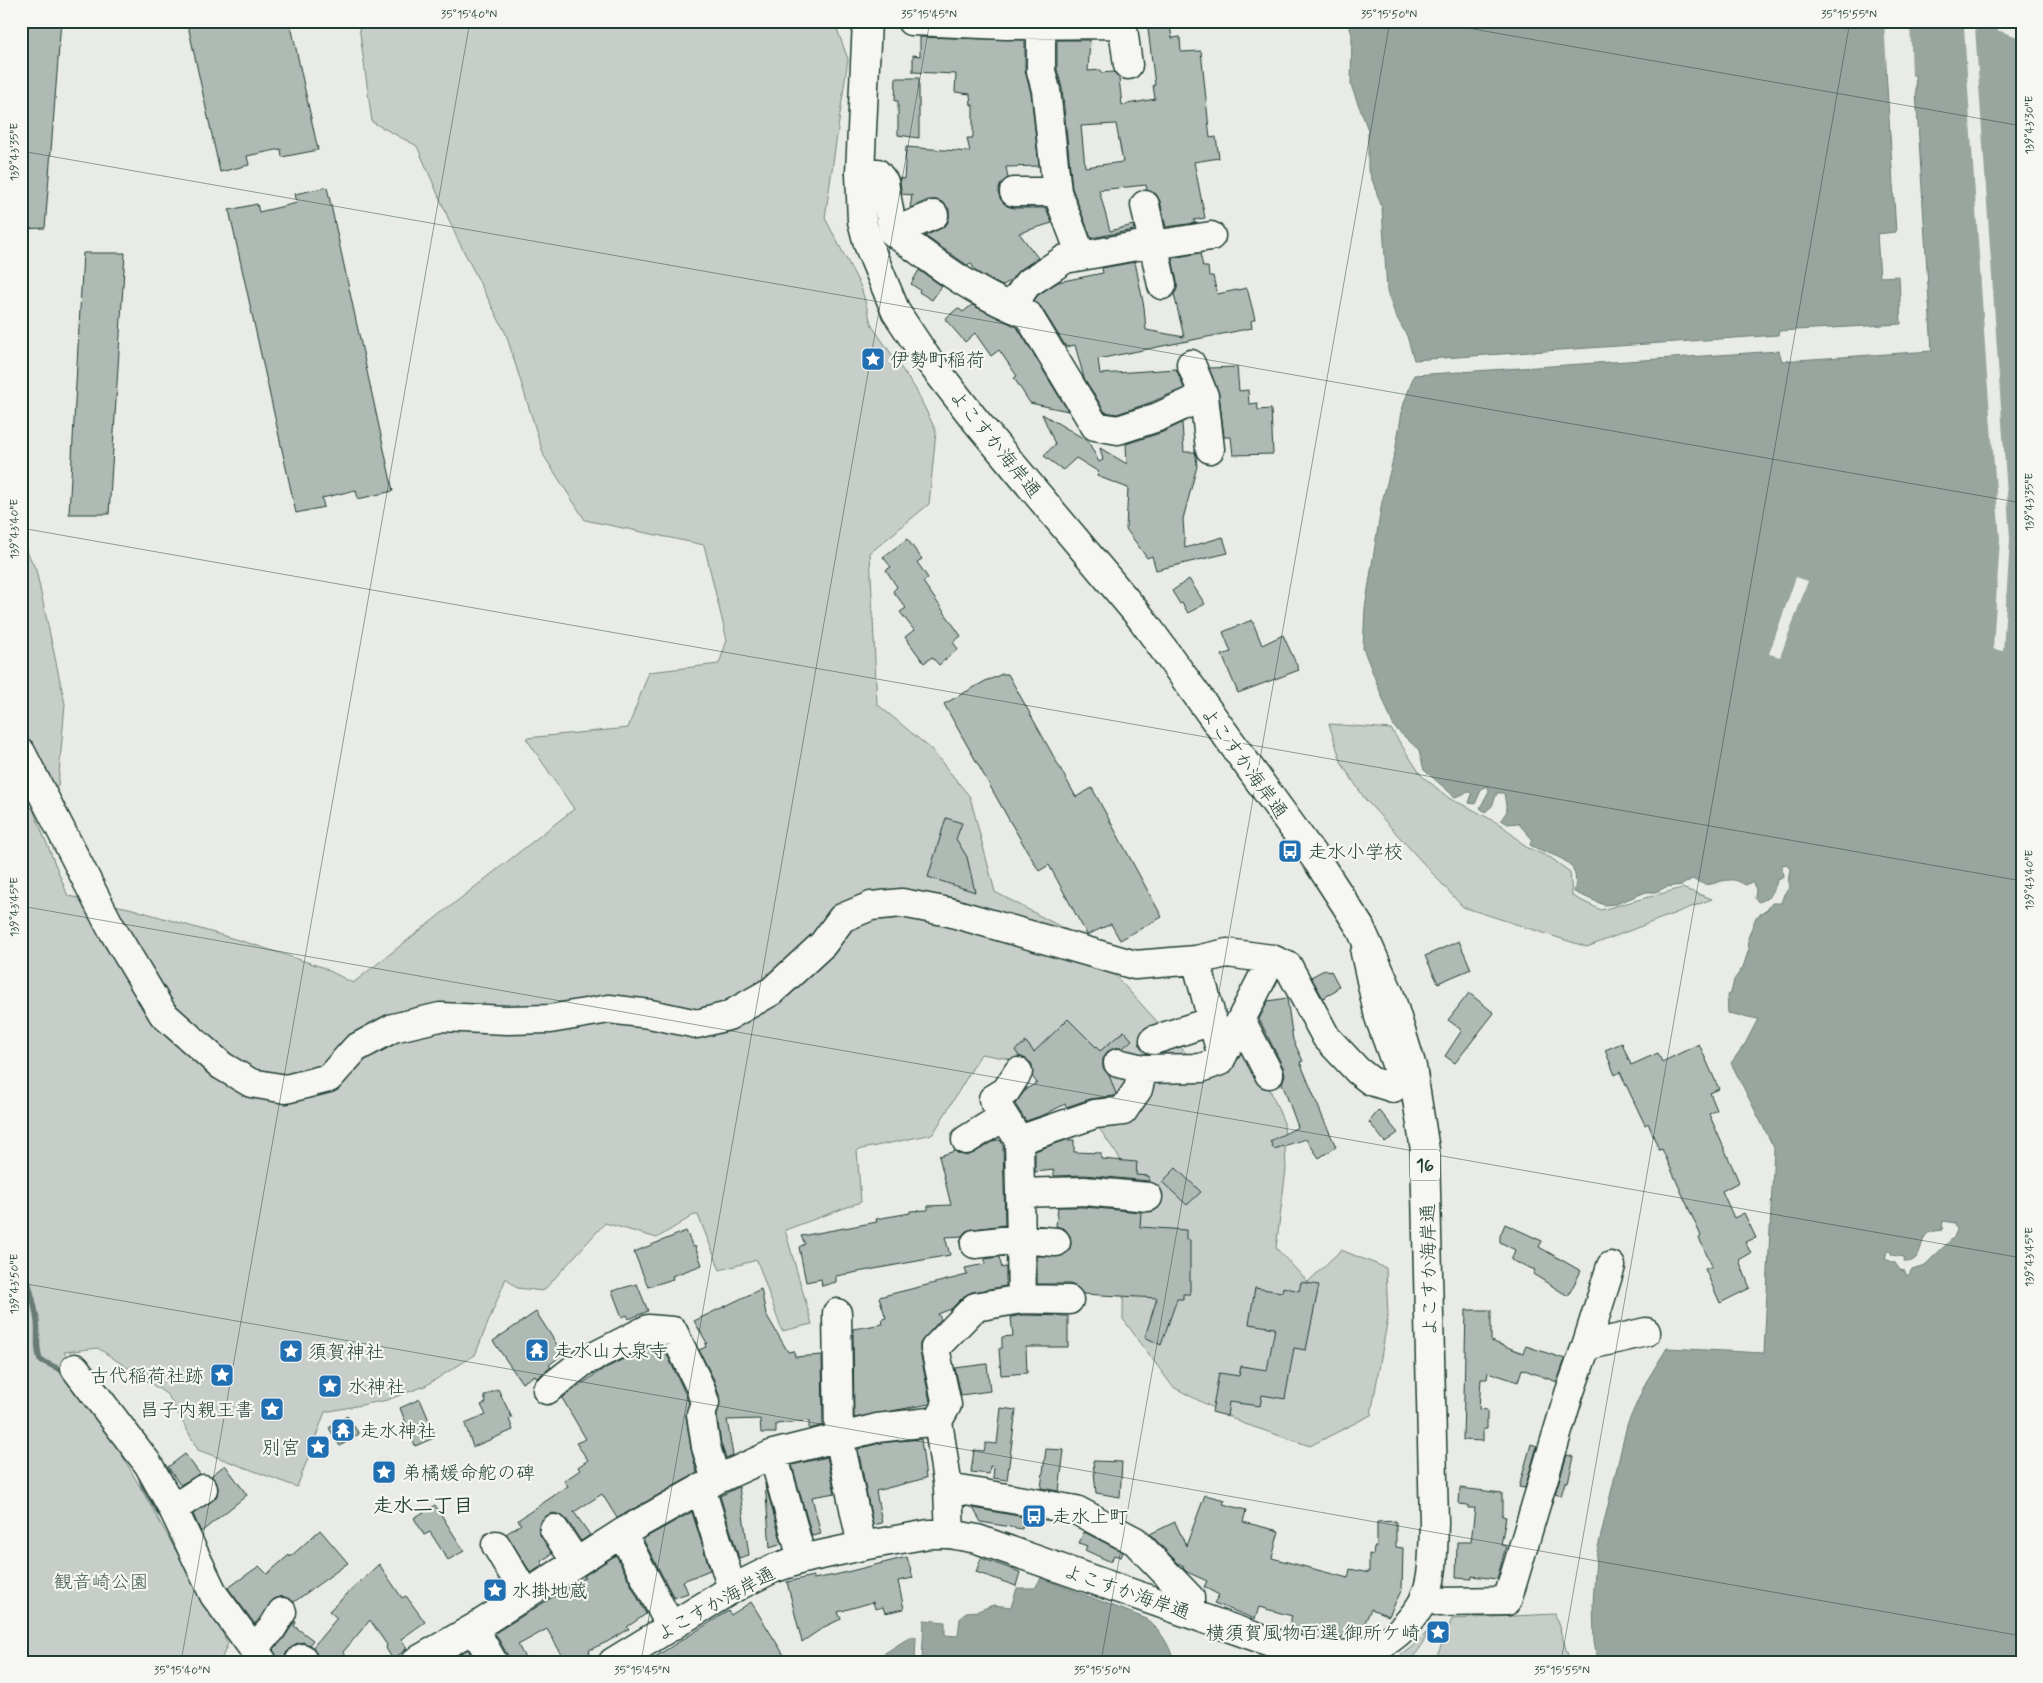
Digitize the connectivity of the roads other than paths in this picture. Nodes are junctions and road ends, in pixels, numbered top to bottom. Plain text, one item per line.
1 (867, 21) edge
2 (911, 21) edge
3 (1122, 22) edge
4 (1006, 23) edge
5 (1041, 24) junction
6 (1128, 65) dead end
7 (860, 173) junction
8 (1014, 192) dead end
9 (1057, 192) junction
10 (1145, 204) dead end
11 (934, 215) dead end
12 (893, 232) junction
13 (1211, 236) dead end
14 (1153, 244) junction
15 (1081, 255) junction
16 (1162, 285) dead end
17 (1011, 307) junction
18 (1191, 364) dead end
19 (1204, 396) junction
20 (1210, 449) dead end
21 (21, 752) edge
22 (1360, 927) junction
23 (1272, 959) junction
24 (1196, 960) junction
25 (1241, 1020) junction
26 (1212, 1021) junction
27 (1154, 1040) dead end
28 (1222, 1057) junction
29 (1018, 1072) dead end
30 (1270, 1074) dead end
31 (1003, 1116) junction
32 (966, 1140) dead end
33 (1019, 1140) junction
34 (1020, 1194) junction
35 (1148, 1197) dead end
36 (1020, 1239) junction
37 (1056, 1242) dead end
38 (975, 1244) dead end
39 (1611, 1266) dead end
40 (1022, 1299) junction
41 (1069, 1300) dead end
42 (837, 1313) dead end
43 (1646, 1332) dead end
44 (1586, 1346) junction
45 (75, 1368) dead end
46 (547, 1390) dead end
47 (938, 1420) junction
48 (839, 1436) junction
49 (773, 1454) junction
50 (709, 1484) junction
51 (203, 1488) dead end
52 (948, 1488) junction
53 (173, 1509) junction
54 (554, 1529) dead end
55 (622, 1533) junction
56 (950, 1534) junction
57 (496, 1545) dead end
58 (862, 1546) junction
59 (802, 1559) junction
60 (576, 1562) junction
61 (732, 1589) junction
62 (526, 1595) junction
63 (1425, 1596) junction
64 (282, 1612) dead end
65 (1190, 1613) junction
66 (672, 1627) junction
67 (474, 1628) junction
68 (444, 1654) edge
69 (258, 1655) edge
70 (414, 1662) edge
71 (494, 1662) edge
72 (614, 1662) edge

1 - 7 main road, よこすか海岸通 / 16
2 - 4 main road
3 - 5 main road
3 - 6 main road
4 - 5 main road
5 - 9 main road
7 - 12 main road
7 - 22 main road, よこすか海岸通 / 16
8 - 9 main road
9 - 15 main road
10 - 14 main road
11 - 12 main road
12 - 17 main road
13 - 14 main road
14 - 15 main road
14 - 16 main road
15 - 17 main road
17 - 19 main road
18 - 19 main road
19 - 20 main road
21 - 24 main road
22 - 23 main road
22 - 63 main road, よこすか海岸通 / 16
23 - 24 main road
23 - 25 main road
24 - 26 main road
25 - 28 main road
25 - 30 main road
26 - 27 main road
26 - 28 main road
28 - 33 main road
29 - 31 main road
31 - 32 main road
31 - 33 main road
33 - 34 main road
34 - 35 main road
34 - 36 main road
36 - 37 main road
36 - 38 main road
36 - 40 main road
39 - 44 main road
40 - 41 main road
40 - 47 main road
42 - 48 main road
43 - 44 main road
44 - 63 main road
45 - 53 main road
46 - 50 main road
47 - 48 main road
47 - 52 main road
48 - 49 main road
48 - 58 main road
49 - 50 main road
49 - 59 main road
50 - 55 main road
50 - 61 main road
51 - 53 main road
52 - 56 main road
52 - 65 main road
53 - 69 main road
54 - 60 main road
55 - 60 main road
55 - 66 main road
56 - 58 main road, よこすか海岸通 / 16
56 - 65 main road, よこすか海岸通 / 16
57 - 62 main road
58 - 59 main road, よこすか海岸通 / 16
59 - 61 main road, よこすか海岸通 / 16
60 - 62 main road
61 - 66 main road, よこすか海岸通 / 16
62 - 67 main road
63 - 65 main road, よこすか海岸通 / 16
64 - 69 main road
66 - 72 main road, よこすか海岸通 / 16
67 - 68 main road
67 - 71 main road
68 - 70 main road

